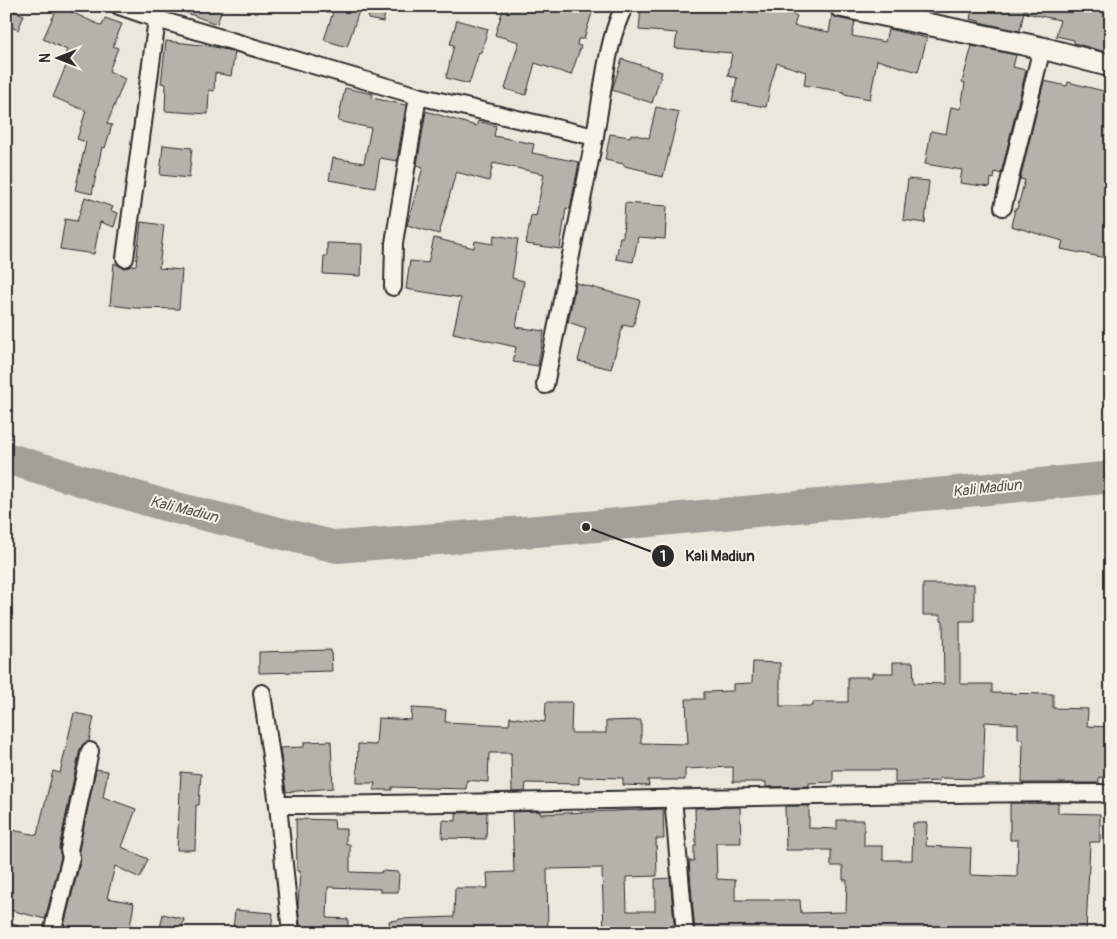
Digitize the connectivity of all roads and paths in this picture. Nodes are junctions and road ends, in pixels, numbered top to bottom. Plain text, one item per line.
1 (119, 6) edge
2 (625, 6) edge
3 (840, 6) edge
4 (157, 19) junction
5 (1042, 48) junction
6 (1111, 66) edge
7 (418, 96) junction
8 (595, 137) junction
9 (1003, 207) dead end
10 (125, 258) dead end
11 (393, 287) dead end
12 (545, 385) dead end
13 (262, 693) dead end
14 (90, 751) dead end
15 (1111, 797) edge
16 (674, 798) junction
17 (278, 805) junction
18 (6, 931) edge
19 (12, 933) edge
20 (52, 933) edge
21 (291, 933) edge
22 (685, 933) edge

1 - 4 street
2 - 8 street
3 - 5 street
4 - 7 street
4 - 10 street
5 - 6 street
5 - 9 street
7 - 8 street
7 - 11 street
8 - 12 street
13 - 17 street
14 - 20 street
15 - 16 street
16 - 17 street
16 - 22 street
17 - 21 street
18 - 19 street

